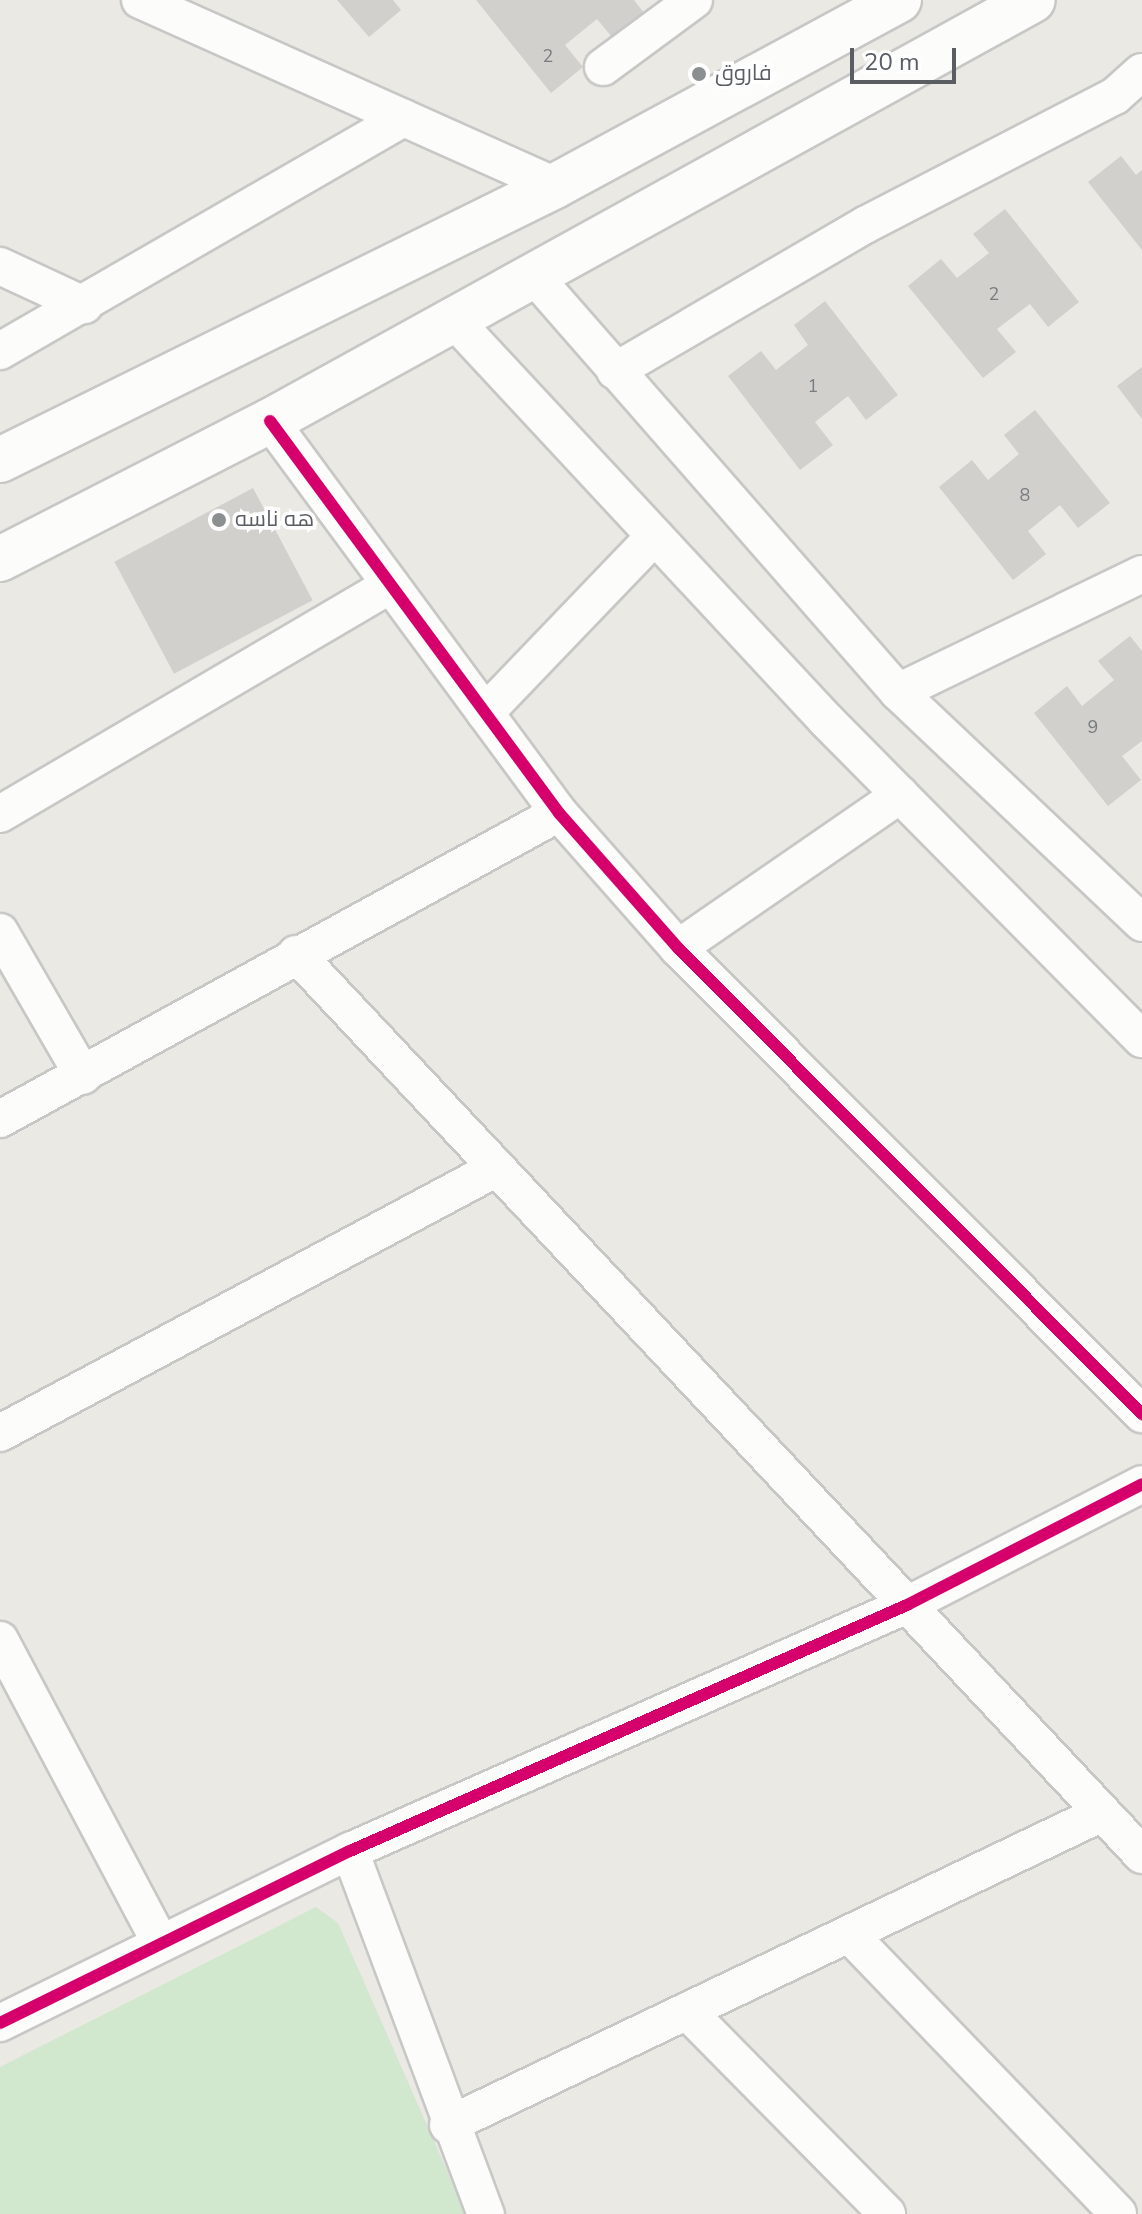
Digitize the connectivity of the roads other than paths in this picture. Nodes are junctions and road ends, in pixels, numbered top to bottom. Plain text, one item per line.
1 (694, 0) edge
2 (899, 0) edge
3 (1033, 0) edge
4 (154, 2) edge
5 (603, 67) dead end
6 (1142, 72) edge
7 (404, 118) junction
8 (555, 186) junction
9 (0, 266) edge
10 (534, 276) junction
11 (84, 305) junction
12 (453, 319) junction
13 (0, 351) edge
14 (615, 371) junction
15 (270, 421) junction
16 (0, 460) edge
17 (655, 536) junction
18 (0, 559) edge
19 (1142, 574) edge
20 (391, 585) junction
21 (898, 692) junction
22 (485, 713) junction
23 (900, 795) junction
24 (559, 813) junction
25 (0, 814) edge
26 (1142, 923) edge
27 (0, 932) edge
28 (678, 948) junction
29 (296, 954) junction
30 (1142, 1039) edge
31 (83, 1076) junction
32 (0, 1119) edge
33 (497, 1168) junction
34 (1142, 1414) edge
35 (0, 1433) edge
36 (1142, 1484) edge
37 (907, 1605) junction
38 (0, 1640) edge
39 (1102, 1813) junction
40 (350, 1851) junction
41 (1142, 1855) edge
42 (849, 1934) junction
43 (159, 1940) junction
44 (687, 2011) junction
45 (0, 2023) edge
46 (448, 2125) junction
47 (486, 2214) edge
48 (887, 2214) edge
49 (1118, 2214) edge

1 - 5 street
2 - 8 street
3 - 10 street
4 - 7 street
6 - 14 street
7 - 8 street
7 - 11 street
8 - 16 street
9 - 11 street
10 - 12 street
10 - 14 street
11 - 13 street
12 - 15 street
12 - 17 street
14 - 21 street
15 - 18 street
15 - 20 street
17 - 22 street
17 - 23 street
19 - 21 street
20 - 22 street
20 - 25 street
21 - 26 street
22 - 24 street
23 - 28 street
23 - 30 street
24 - 28 street
24 - 29 street
27 - 31 street
28 - 34 street
29 - 31 street
29 - 33 street
31 - 32 street
33 - 35 street
33 - 37 street
36 - 37 street
37 - 39 street
37 - 40 street
38 - 43 street
39 - 41 street
39 - 42 street
40 - 43 street
40 - 46 street
42 - 44 street
42 - 49 street
43 - 45 street
44 - 46 street
44 - 48 street
46 - 47 street

